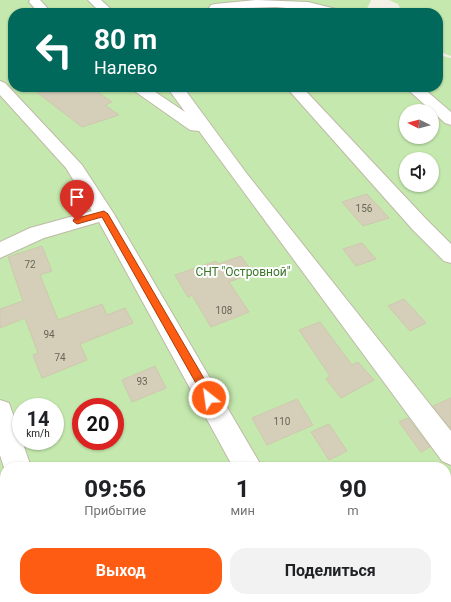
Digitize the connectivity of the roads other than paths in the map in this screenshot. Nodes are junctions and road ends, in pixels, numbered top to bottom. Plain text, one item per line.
1 (94, 0) edge
2 (35, 2) dead end
3 (41, 8) edge
4 (103, 8) edge
5 (215, 8) edge
6 (327, 8) edge
7 (0, 86) edge
8 (146, 92) edge
9 (179, 92) edge
10 (299, 92) edge
11 (419, 92) edge
12 (451, 120) edge
13 (213, 140) junction
14 (104, 214) junction
15 (0, 251) edge
16 (451, 256) edge
17 (0, 411) edge
18 (451, 452) edge
19 (15, 462) edge
20 (245, 462) edge

1 - 4 lane
2 - 3 lane
5 - 6 lane
7 - 14 lane
8 - 13 lane
9 - 13 lane
10 - 16 lane
11 - 12 lane
13 - 18 lane
14 - 15 lane
14 - 20 lane
17 - 19 lane

